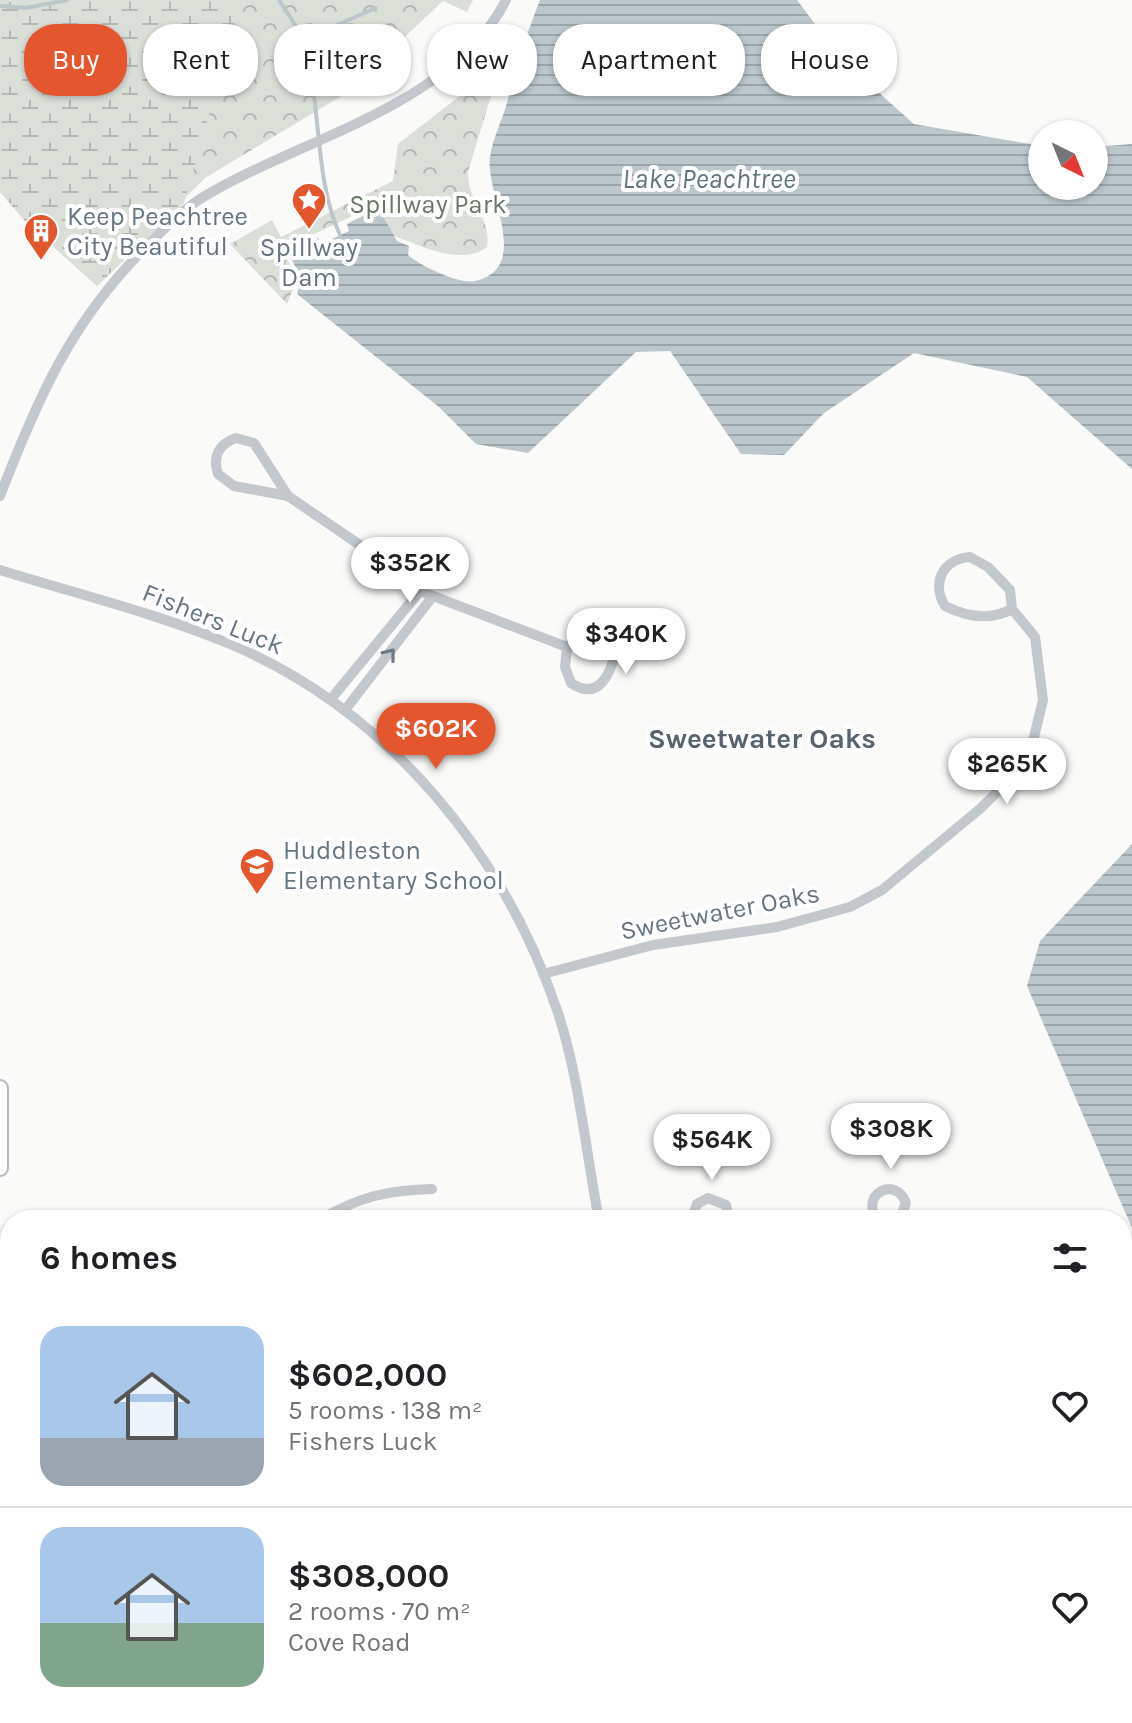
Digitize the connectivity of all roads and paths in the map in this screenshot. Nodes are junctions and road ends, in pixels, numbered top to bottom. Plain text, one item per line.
1 (506, 0) edge
2 (0, 496) edge
3 (288, 496) junction
4 (0, 570) edge
5 (420, 591) junction
6 (433, 596) junction
7 (1012, 609) junction
8 (567, 647) junction
9 (331, 699) junction
10 (345, 710) junction
11 (543, 974) junction
12 (0, 1088) edge
13 (0, 1168) edge
14 (432, 1189) dead end
15 (336, 1210) edge
16 (597, 1210) edge
17 (695, 1210) edge
18 (727, 1210) edge
19 (872, 1210) edge
20 (903, 1210) edge

1 - 2 street
3 - 3 street
3 - 5 street
4 - 9 street, Fishers Luck
5 - 6 street
5 - 9 street
6 - 8 street
10 -> 6 street
7 - 7 street, Sweetwater Oaks
7 - 11 street, Sweetwater Oaks
8 - 8 street
9 - 10 street, Fishers Luck
10 - 11 street, Fishers Luck
11 - 16 street, Fishers Luck
12 - 13 street
14 - 15 street
17 - 18 street
19 - 20 street

